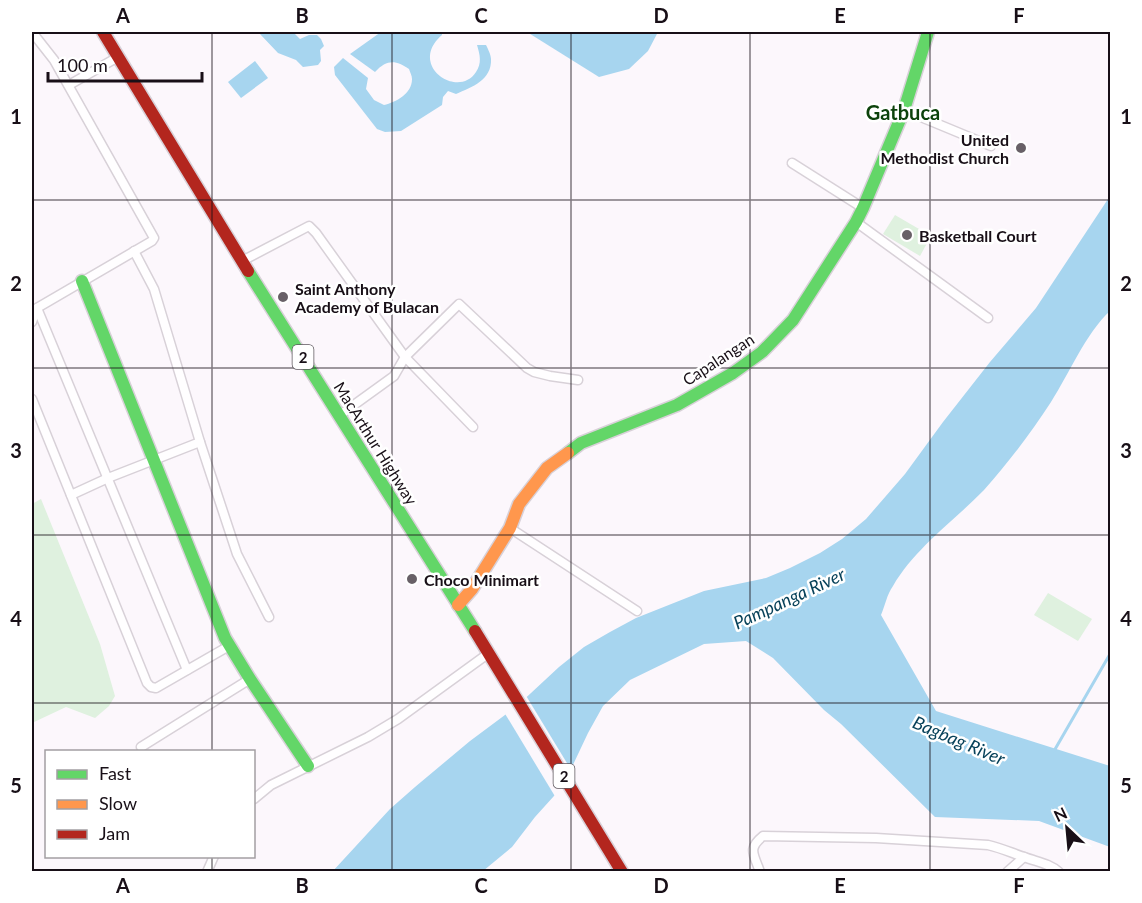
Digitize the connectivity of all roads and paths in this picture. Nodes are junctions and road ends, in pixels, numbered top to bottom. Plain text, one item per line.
1 (32, 32) edge
2 (103, 32) edge
3 (928, 32) edge
4 (118, 57) junction
5 (69, 85) junction
6 (904, 110) junction
7 (991, 146) dead end
8 (792, 163) dead end
9 (863, 208) junction
10 (856, 222) junction
11 (134, 251) junction
12 (242, 261) junction
13 (82, 281) junction
14 (37, 308) junction
15 (988, 318) dead end
16 (32, 322) edge
17 (405, 357) junction
18 (578, 380) dead end
19 (32, 399) edge
20 (340, 415) junction
21 (473, 427) dead end
22 (200, 442) junction
23 (153, 460) junction
24 (108, 478) junction
25 (71, 495) junction
26 (510, 528) junction
27 (458, 605) junction
28 (637, 611) dead end
29 (269, 617) dead end
30 (229, 646) junction
31 (489, 652) junction
32 (186, 670) junction
33 (250, 680) junction
34 (141, 747) dead end
35 (308, 766) junction
36 (255, 798) edge
37 (1024, 857) junction
38 (213, 858) edge
39 (207, 872) edge
40 (622, 872) edge
41 (759, 872) edge
42 (1007, 872) edge
43 (1059, 872) edge

1 - 5 street
2 - 4 main road, MacArthur Highway / 2
3 - 6 main road, Capalangan
4 - 5 street
4 - 12 main road, MacArthur Highway / 2
5 - 11 street
6 - 7 street
6 - 9 main road, Capalangan
8 - 9 street
9 - 10 main road, Capalangan
10 - 15 street
10 - 26 main road, Capalangan
11 - 13 street
11 - 22 street
12 - 17 street
12 - 20 main road, MacArthur Highway / 2
13 - 14 street
13 - 23 main road
14 - 16 street
14 - 24 street
17 - 18 street
17 - 20 street
17 - 21 street
19 - 25 street
20 - 27 main road, MacArthur Highway / 2
22 - 23 street
22 - 29 street
23 - 24 street
23 - 30 main road
24 - 25 street
24 - 32 street
25 - 32 street
26 - 27 main road, Capalangan
26 - 28 street
27 - 31 main road, MacArthur Highway / 2
30 - 32 street
30 - 33 main road
31 - 35 street
31 - 40 main road, MacArthur Highway / 2
33 - 34 street
33 - 35 main road
35 - 36 street
37 - 41 street
37 - 42 street
37 - 43 street
38 - 39 street

